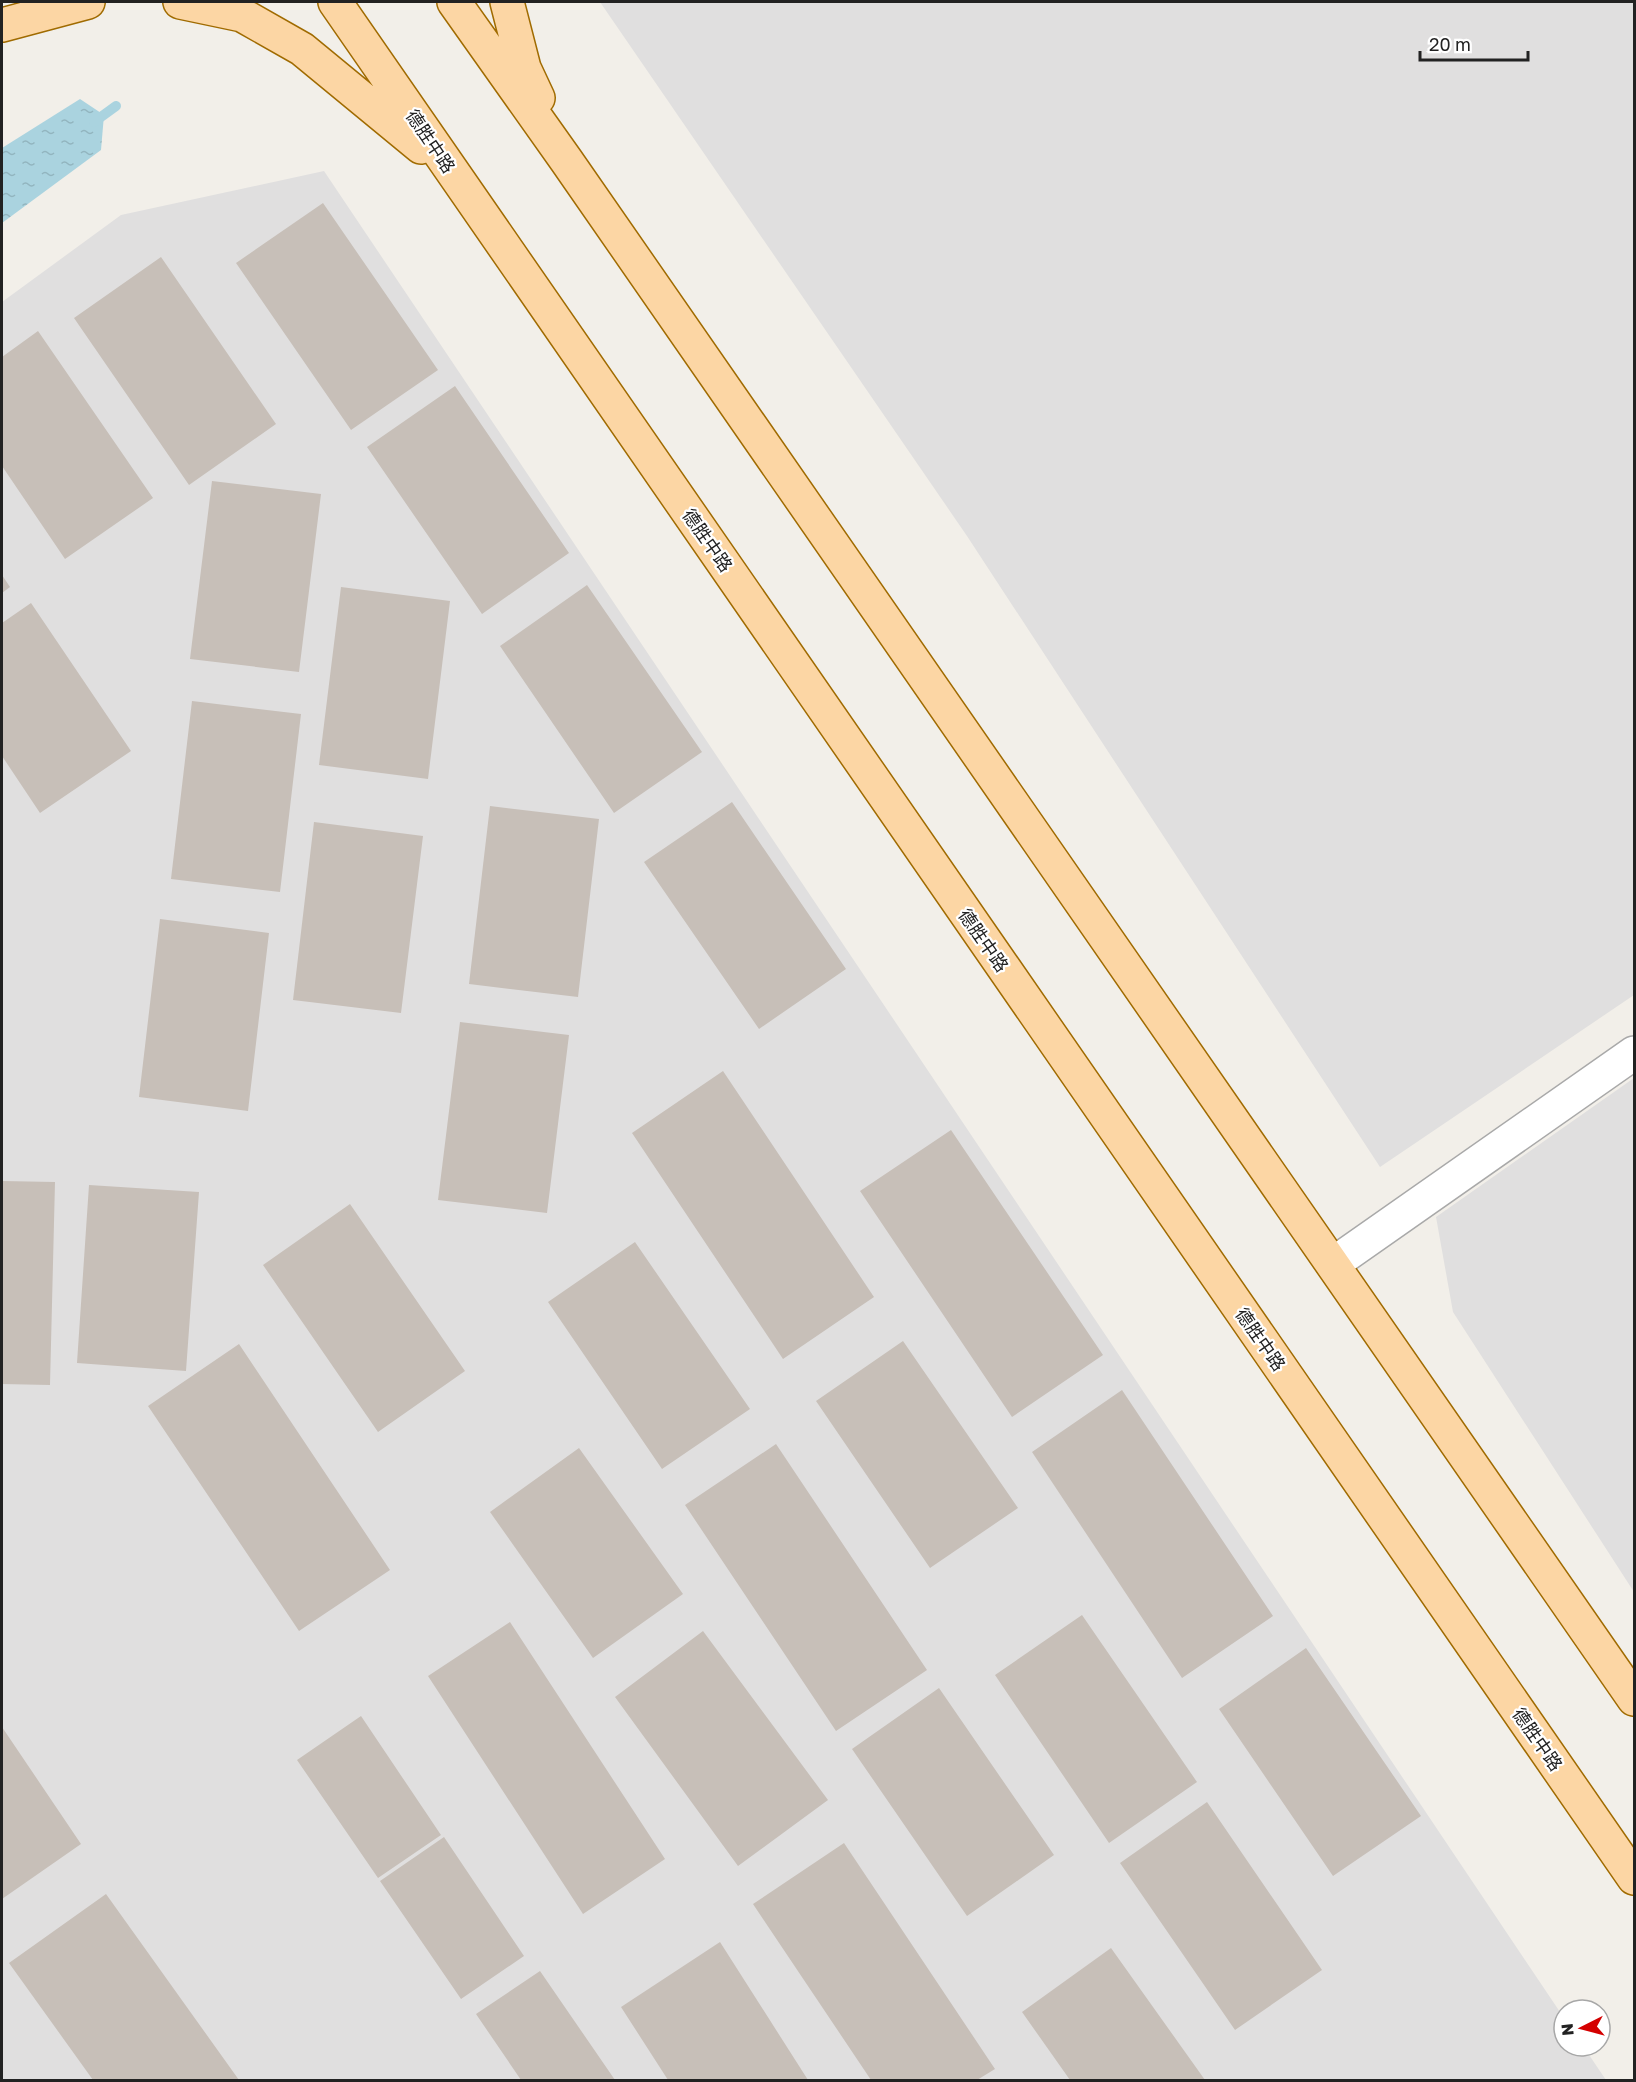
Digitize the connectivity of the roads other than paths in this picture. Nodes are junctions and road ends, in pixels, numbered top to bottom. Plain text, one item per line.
1 (88, 2) edge
2 (180, 2) edge
3 (335, 2) edge
4 (454, 2) edge
5 (507, 2) edge
6 (2, 25) edge
7 (566, 160) junction
8 (455, 177) junction
9 (1635, 1053) edge
10 (1333, 1264) junction
11 (1635, 1699) edge
12 (1635, 1878) edge

1 - 6 main road
2 - 8 main road
3 - 8 main road, 德胜中路
4 - 7 main road
5 - 7 main road
7 - 10 main road
8 - 12 main road, 德胜中路
9 - 10 street
10 - 11 main road

